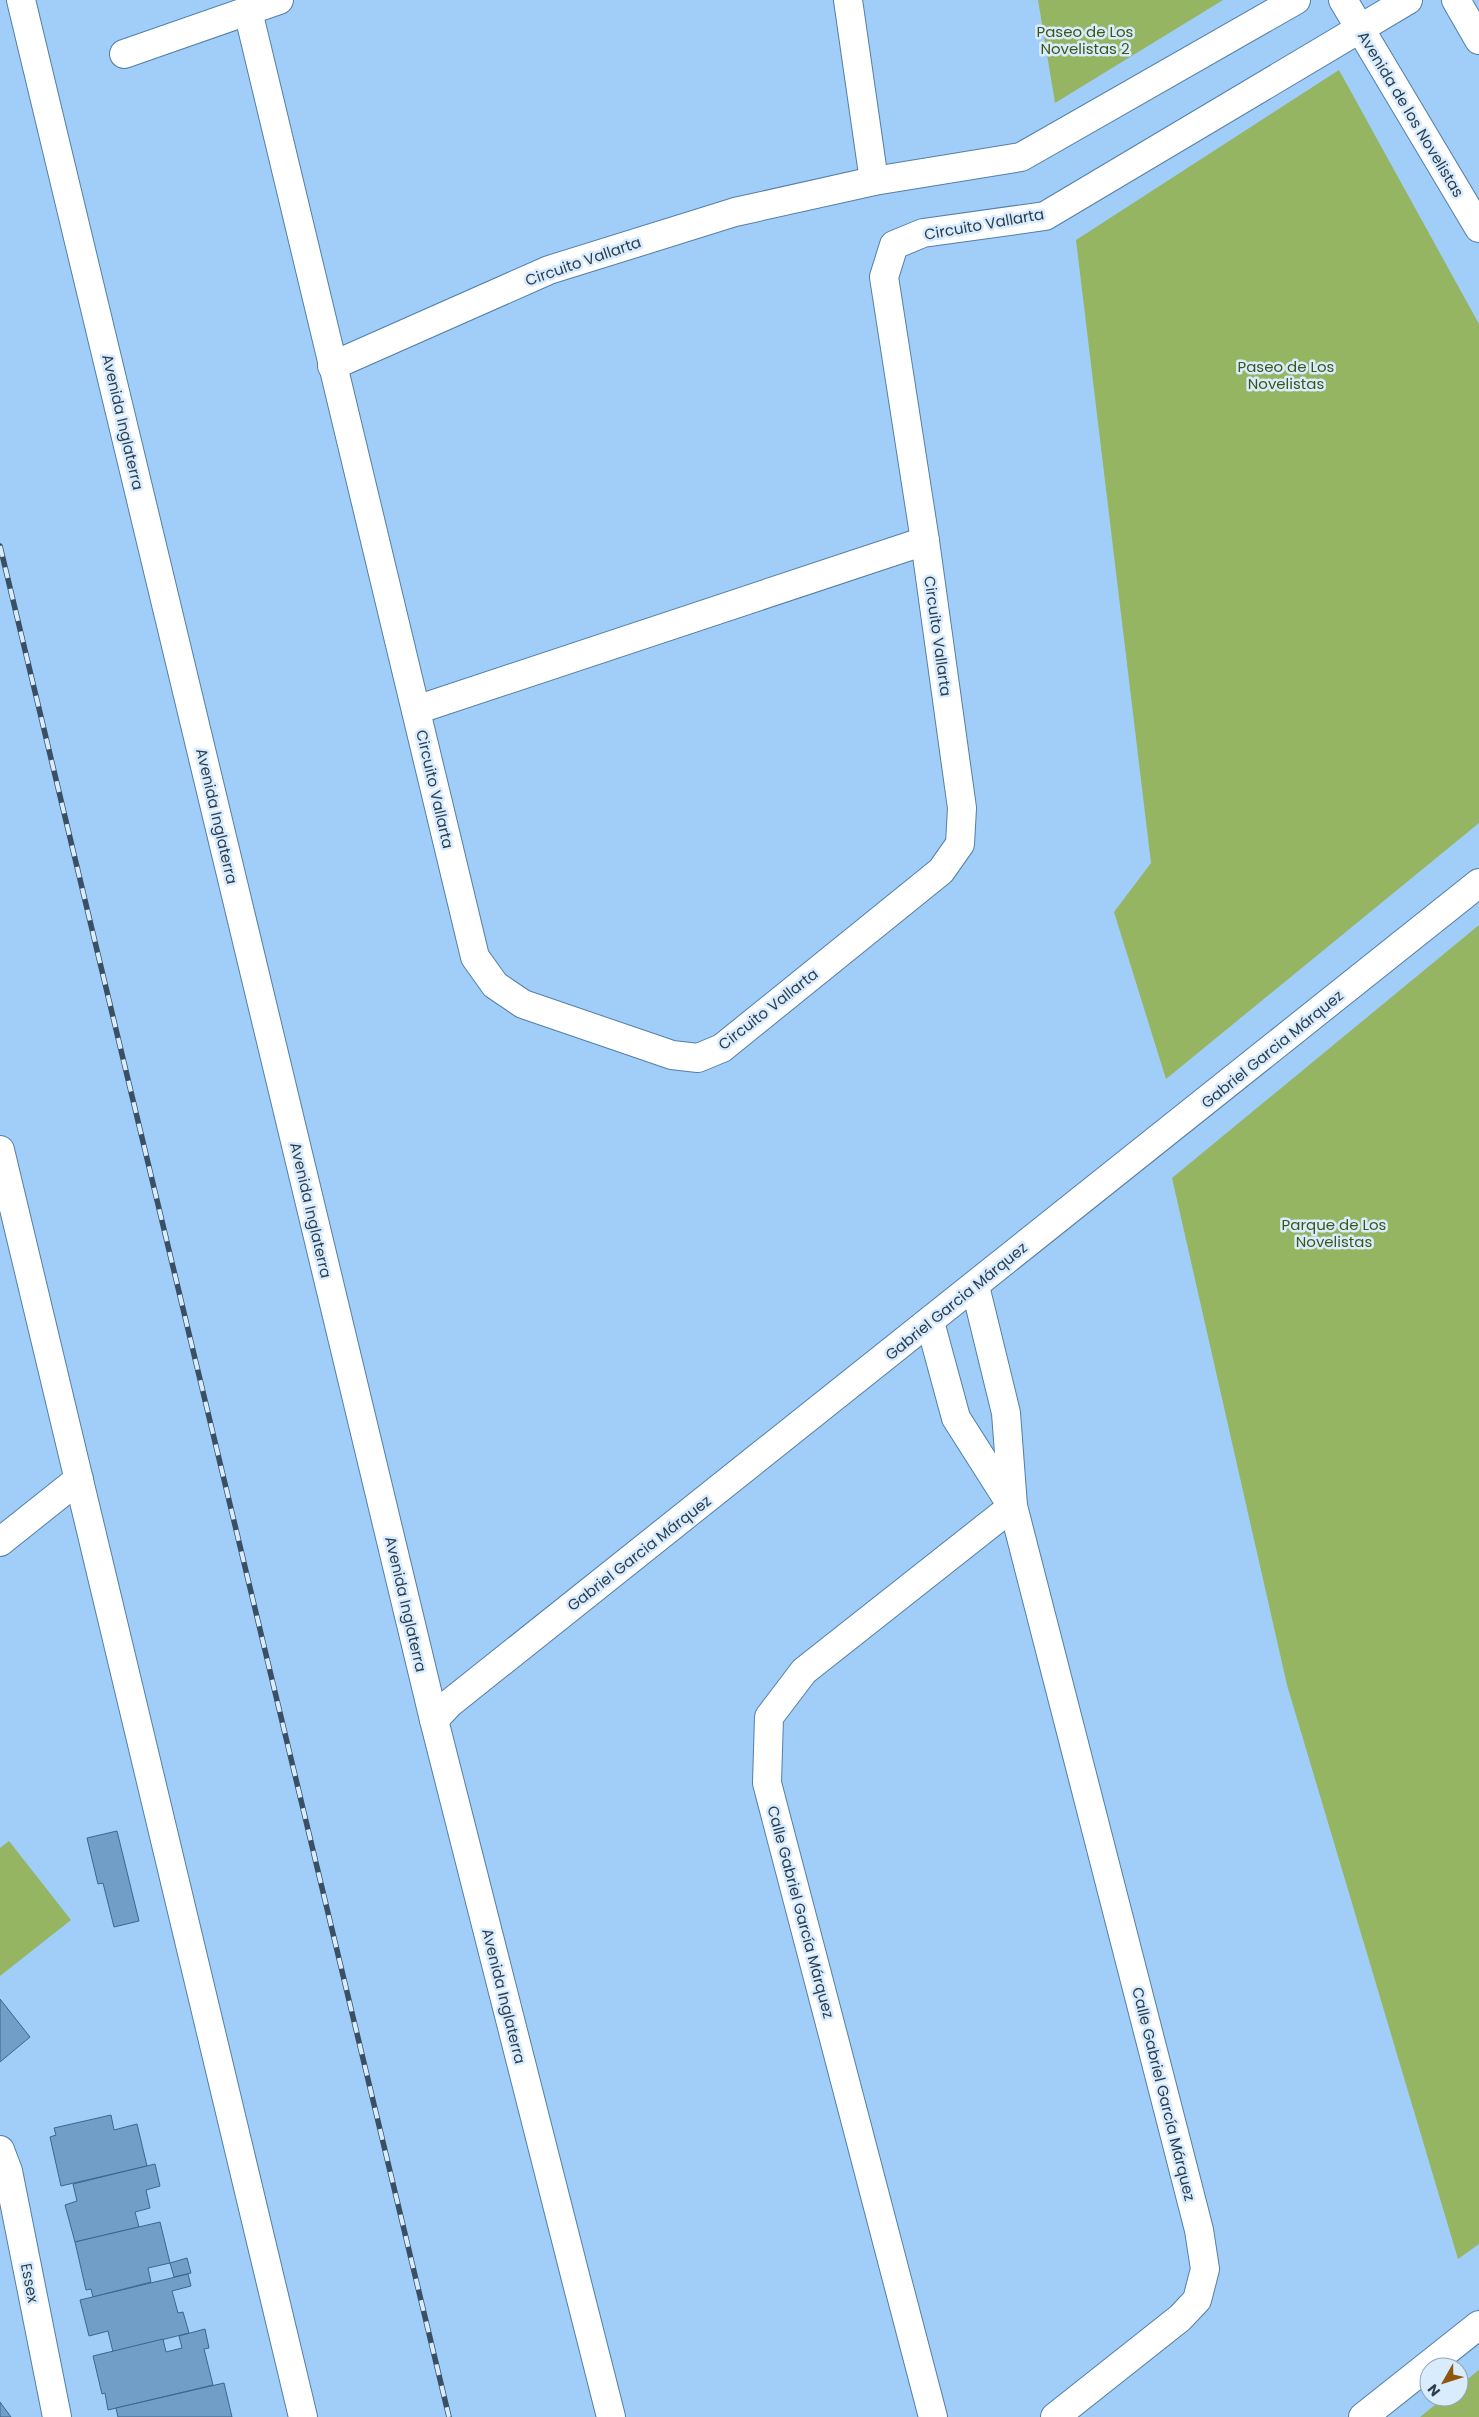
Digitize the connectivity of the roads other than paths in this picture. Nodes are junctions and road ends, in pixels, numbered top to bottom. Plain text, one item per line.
1 (22, 0) edge
2 (279, 0) edge
3 (848, 0) edge
4 (1296, 0) edge
5 (1343, 0) edge
6 (1408, 0) edge
7 (1456, 0) edge
8 (248, 11) junction
9 (1360, 29) junction
10 (1479, 40) edge
11 (124, 54) dead end
12 (874, 181) junction
13 (1479, 228) edge
14 (332, 366) junction
15 (925, 541) junction
16 (416, 710) junction
17 (1479, 883) edge
18 (0, 1150) edge
19 (975, 1286) junction
20 (930, 1322) junction
21 (79, 1479) junction
22 (1012, 1506) junction
23 (0, 1542) edge
24 (434, 1720) junction
25 (0, 2150) edge
26 (1479, 2325) edge
27 (56, 2417) edge
28 (303, 2417) edge
29 (611, 2417) edge
30 (934, 2417) edge
31 (1055, 2417) edge
32 (1363, 2417) edge

1 - 24 street, Avenida Inglaterra
2 - 8 street
3 - 12 street
4 - 12 street, Circuito Vallarta
5 - 9 street, Avenida de los Novelistas
6 - 9 street, Circuito Vallarta
7 - 10 street
8 - 11 street
8 - 14 street, Circuito Vallarta
9 - 13 street, Avenida de los Novelistas
9 - 15 street, Circuito Vallarta
12 - 14 street, Circuito Vallarta
14 - 16 street, Circuito Vallarta
15 - 16 street, Circuito Vallarta
15 - 16 street, Circuito Vallarta
17 - 19 street, Gabriel Garcia Márquez
18 - 21 street
19 - 20 street, Gabriel Garcia Márquez
19 - 22 street, Calle Gabriel García Márquez
20 - 22 street, Calle Gabriel García Márquez
20 - 24 street, Gabriel Garcia Márquez
21 - 23 street
21 - 28 street
22 - 30 street, Calle Gabriel García Márquez
22 - 31 street, Calle Gabriel García Márquez
24 - 29 street, Avenida Inglaterra
25 - 27 street, Essex
26 - 32 street

